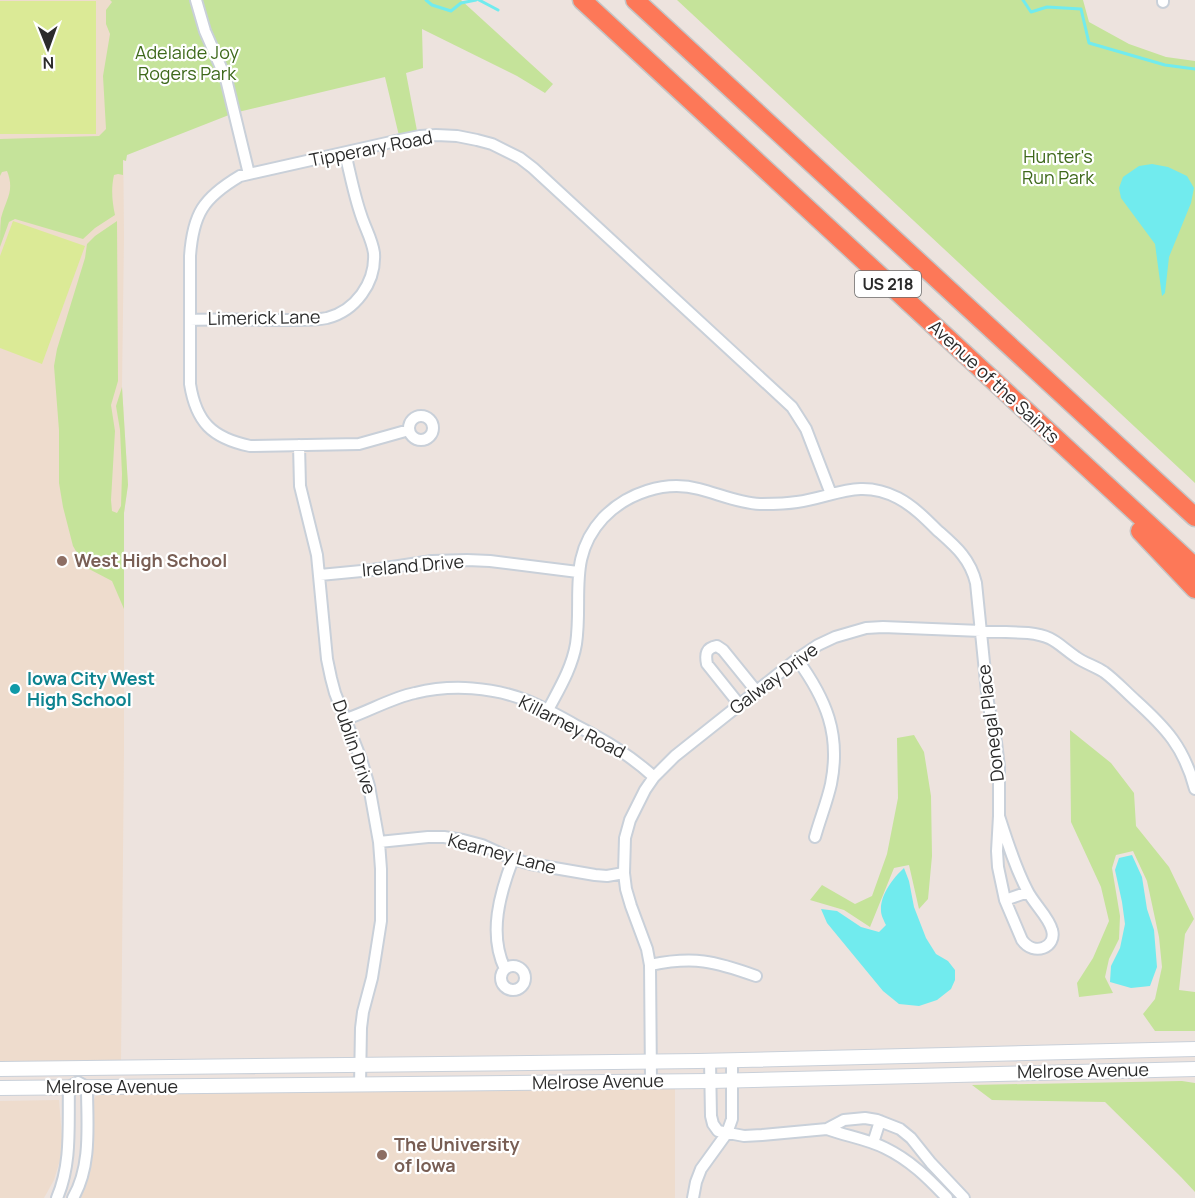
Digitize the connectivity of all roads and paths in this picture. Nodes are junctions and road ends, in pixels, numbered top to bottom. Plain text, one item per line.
1 (195, 0) edge
2 (582, 0) edge
3 (635, 0) edge
4 (345, 153) junction
5 (249, 174) junction
6 (190, 320) junction
7 (409, 430) dead end
8 (1047, 431) junction
9 (298, 445) junction
10 (831, 494) junction
11 (1195, 516) edge
12 (1195, 567) edge
13 (579, 572) junction
14 (320, 575) junction
15 (1195, 589) edge
16 (981, 631) junction
17 (797, 659) junction
18 (756, 692) junction
19 (739, 704) junction
20 (548, 710) junction
21 (346, 719) junction
22 (654, 777) junction
23 (1195, 789) edge
24 (999, 816) junction
25 (815, 837) dead end
26 (379, 842) junction
27 (513, 858) junction
28 (624, 873) junction
29 (1028, 892) junction
30 (1005, 900) junction
31 (650, 965) junction
32 (505, 969) dead end
33 (756, 976) dead end
34 (1195, 1049) edge
35 (732, 1060) junction
36 (710, 1061) junction
37 (651, 1062) junction
38 (360, 1066) junction
39 (0, 1069) edge
40 (1195, 1069) edge
41 (651, 1081) junction
42 (710, 1081) junction
43 (732, 1081) junction
44 (360, 1085) junction
45 (69, 1087) junction
46 (87, 1087) junction
47 (0, 1088) edge
48 (880, 1121) junction
49 (827, 1129) junction
50 (727, 1133) junction
51 (873, 1143) junction
52 (57, 1198) edge
53 (73, 1198) edge
54 (693, 1198) edge
55 (947, 1198) edge
56 (964, 1198) edge

1 - 5 street
2 - 8 highway, Avenue of the Saints / US 218
3 - 11 highway, Avenue of the Saints / US 218
4 - 5 street, Tipperary Road
4 - 6 street, Limerick Lane
4 - 10 street, Tipperary Road
5 - 6 street, Tipperary Road
6 - 9 street, Tipperary Road
7 - 9 street, Tipperary Road
8 - 12 highway, Avenue of the Saints / US 218
8 - 15 highway
9 - 14 street, Dublin Drive
10 - 13 street, Donegal Place
10 - 16 street, Donegal Place
13 - 14 street, Ireland Drive
13 - 20 street, Donegal Place
14 - 21 street, Dublin Drive
16 - 17 street, Galway Drive
16 - 23 street, Galway Drive
16 - 24 street, Donegal Place
17 - 18 street, Galway Drive
17 - 25 street
18 - 19 street, Galway Drive
18 - 19 street
19 - 22 street, Galway Drive
20 - 21 street, Killarney Road
20 - 22 street, Killarney Road
21 - 26 street, Dublin Drive
22 - 28 street, Galway Drive
24 - 29 street, Donegal Place
24 - 30 street, Donegal Place
26 - 27 street, Kearney Lane
26 - 38 street, Dublin Drive
27 - 28 street, Kearney Lane
27 - 32 street
28 - 31 street, Galway Drive
29 - 30 street
29 - 30 street, Donegal Place
31 - 33 street
31 - 37 street, Galway Drive
34 - 35 main road, Melrose Avenue
35 - 36 main road, Melrose Avenue
35 - 43 street
36 - 37 main road, Melrose Avenue
36 - 42 street
37 - 38 main road, Melrose Avenue
37 - 41 street, Galway Drive
38 - 39 main road, Melrose Avenue
38 - 44 street, Dublin Drive
40 - 43 main road, Melrose Avenue
41 - 42 main road, Melrose Avenue
41 - 44 main road, Melrose Avenue
42 - 43 main road, Melrose Avenue
42 - 50 street
43 - 50 street
44 - 46 main road, Melrose Avenue
45 - 46 main road, Melrose Avenue
45 - 47 main road, Melrose Avenue
45 - 52 street
46 - 53 street
48 - 49 street
48 - 51 street
48 - 56 street
49 - 50 street
49 - 51 street
50 - 54 street
51 - 55 street

